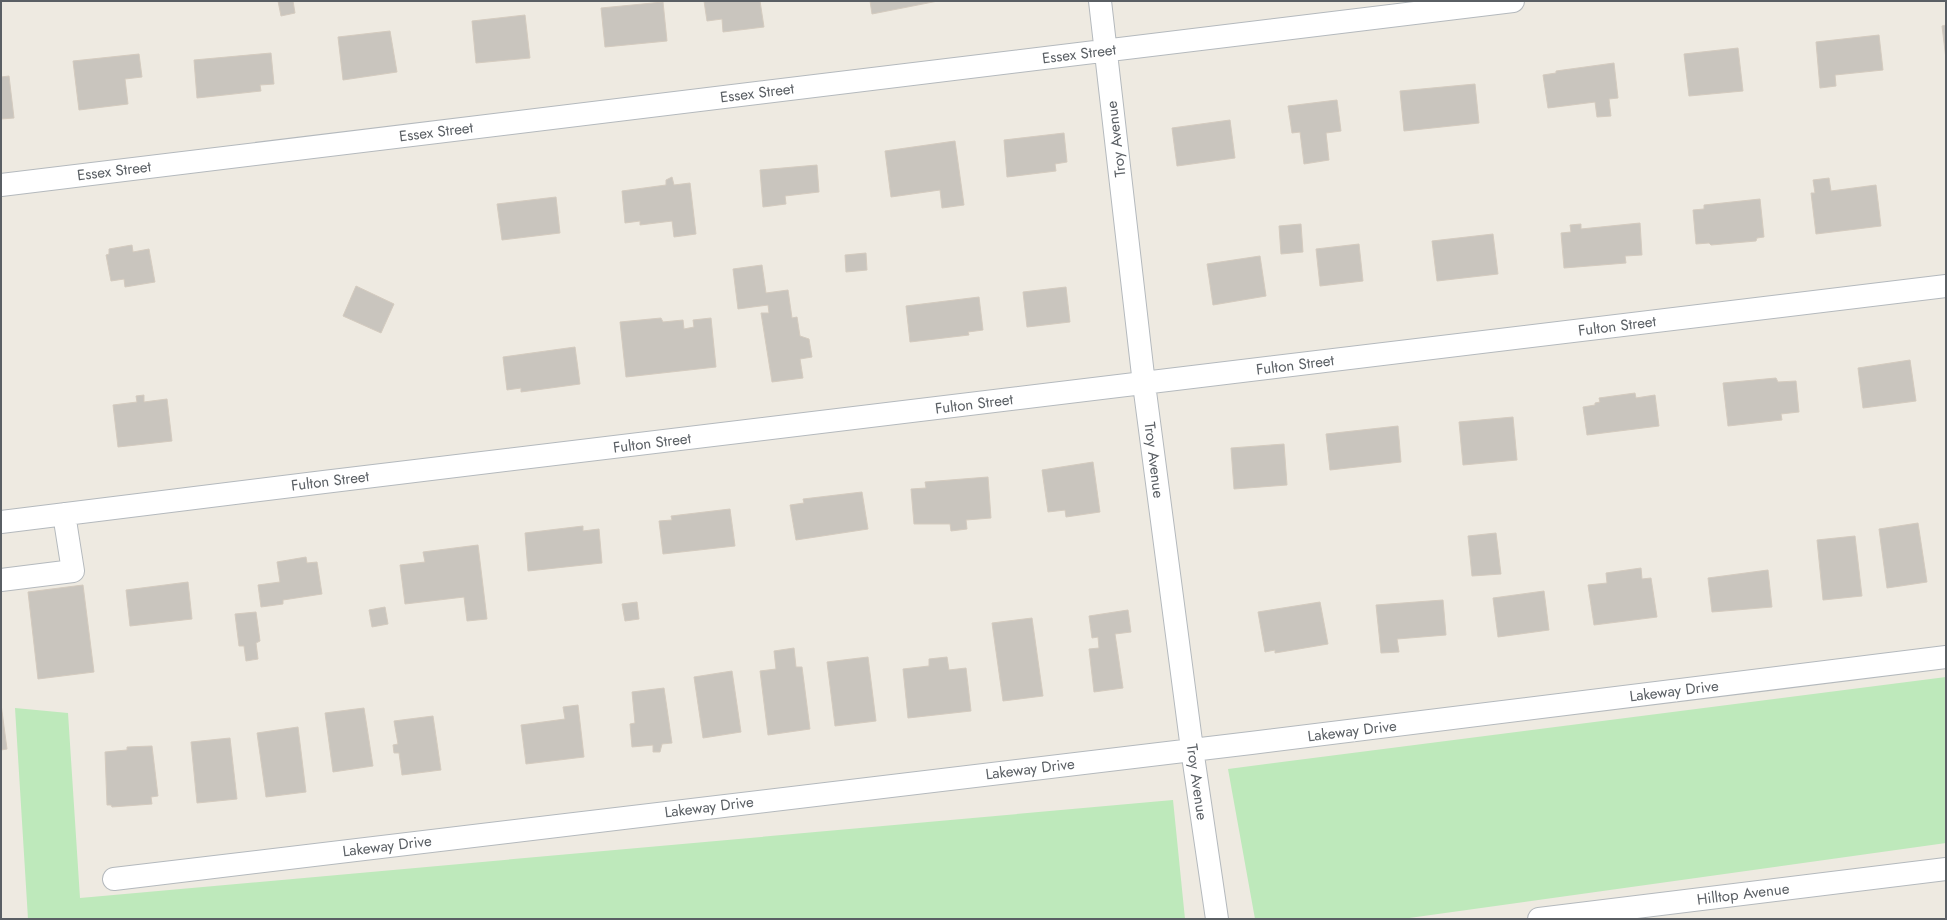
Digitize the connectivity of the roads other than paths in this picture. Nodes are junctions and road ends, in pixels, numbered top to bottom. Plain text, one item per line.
1 (1100, 1) edge
2 (1513, 1) edge
3 (1106, 51) junction
4 (1, 185) edge
5 (1946, 286) edge
6 (1144, 384) junction
7 (64, 514) junction
8 (1, 522) edge
9 (1, 580) edge
10 (1946, 657) edge
11 (1192, 749) junction
12 (1946, 869) edge
13 (114, 879) dead end
14 (1585, 916) edge
15 (1217, 919) edge
16 (1539, 919) edge

1 - 3 street, Troy Avenue
2 - 3 street, Essex Street
3 - 4 street, Essex Street
3 - 6 street, Troy Avenue
5 - 6 street, Fulton Street
6 - 7 street, Fulton Street
6 - 11 street, Troy Avenue
7 - 8 street, Fulton Street
7 - 9 street
10 - 11 street, Lakeway Drive
11 - 13 street, Lakeway Drive
11 - 15 street, Troy Avenue
12 - 14 street, Hilltop Avenue
14 - 16 street, Hilltop Avenue

